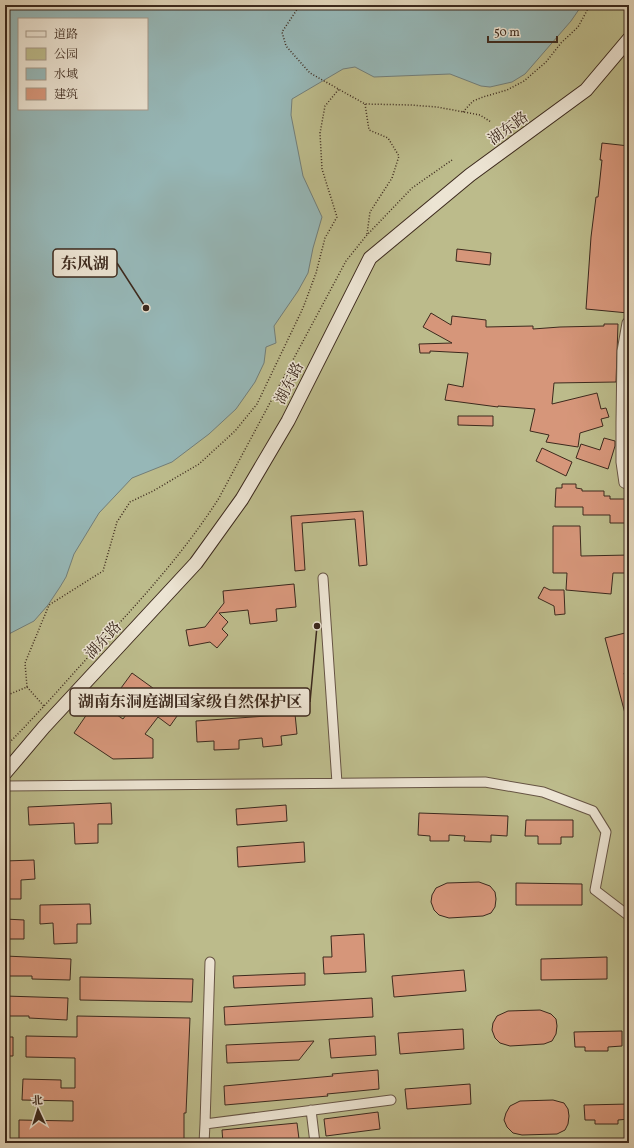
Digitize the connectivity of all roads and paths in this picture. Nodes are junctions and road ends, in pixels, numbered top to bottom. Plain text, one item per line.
1 (300, 5) edge
2 (590, 5) edge
3 (629, 39) edge
4 (339, 89) junction
5 (365, 104) junction
6 (463, 112) junction
7 (491, 122) dead end
8 (452, 160) dead end
9 (366, 236) junction
10 (629, 321) edge
11 (626, 352) edge
12 (629, 485) edge
13 (323, 578) dead end
14 (27, 687) junction
15 (5, 696) edge
16 (44, 706) junction
17 (5, 746) edge
18 (5, 772) edge
19 (337, 783) junction
20 (5, 786) edge
21 (629, 916) edge
22 (210, 962) dead end
23 (391, 1100) dead end
24 (311, 1110) junction
25 (205, 1124) junction
26 (204, 1143) edge
27 (315, 1143) edge

1 - 4 path
2 - 6 path
3 - 18 street, 湖东路
4 - 5 path
4 - 14 path
5 - 6 path
5 - 9 path
6 - 7 path
8 - 9 path
9 - 16 path
10 - 11 street
11 - 12 street
13 - 19 street
14 - 15 path
14 - 16 path
16 - 17 path
19 - 20 street
19 - 21 street
22 - 25 street
23 - 24 street
24 - 25 street
24 - 27 street
25 - 26 street

